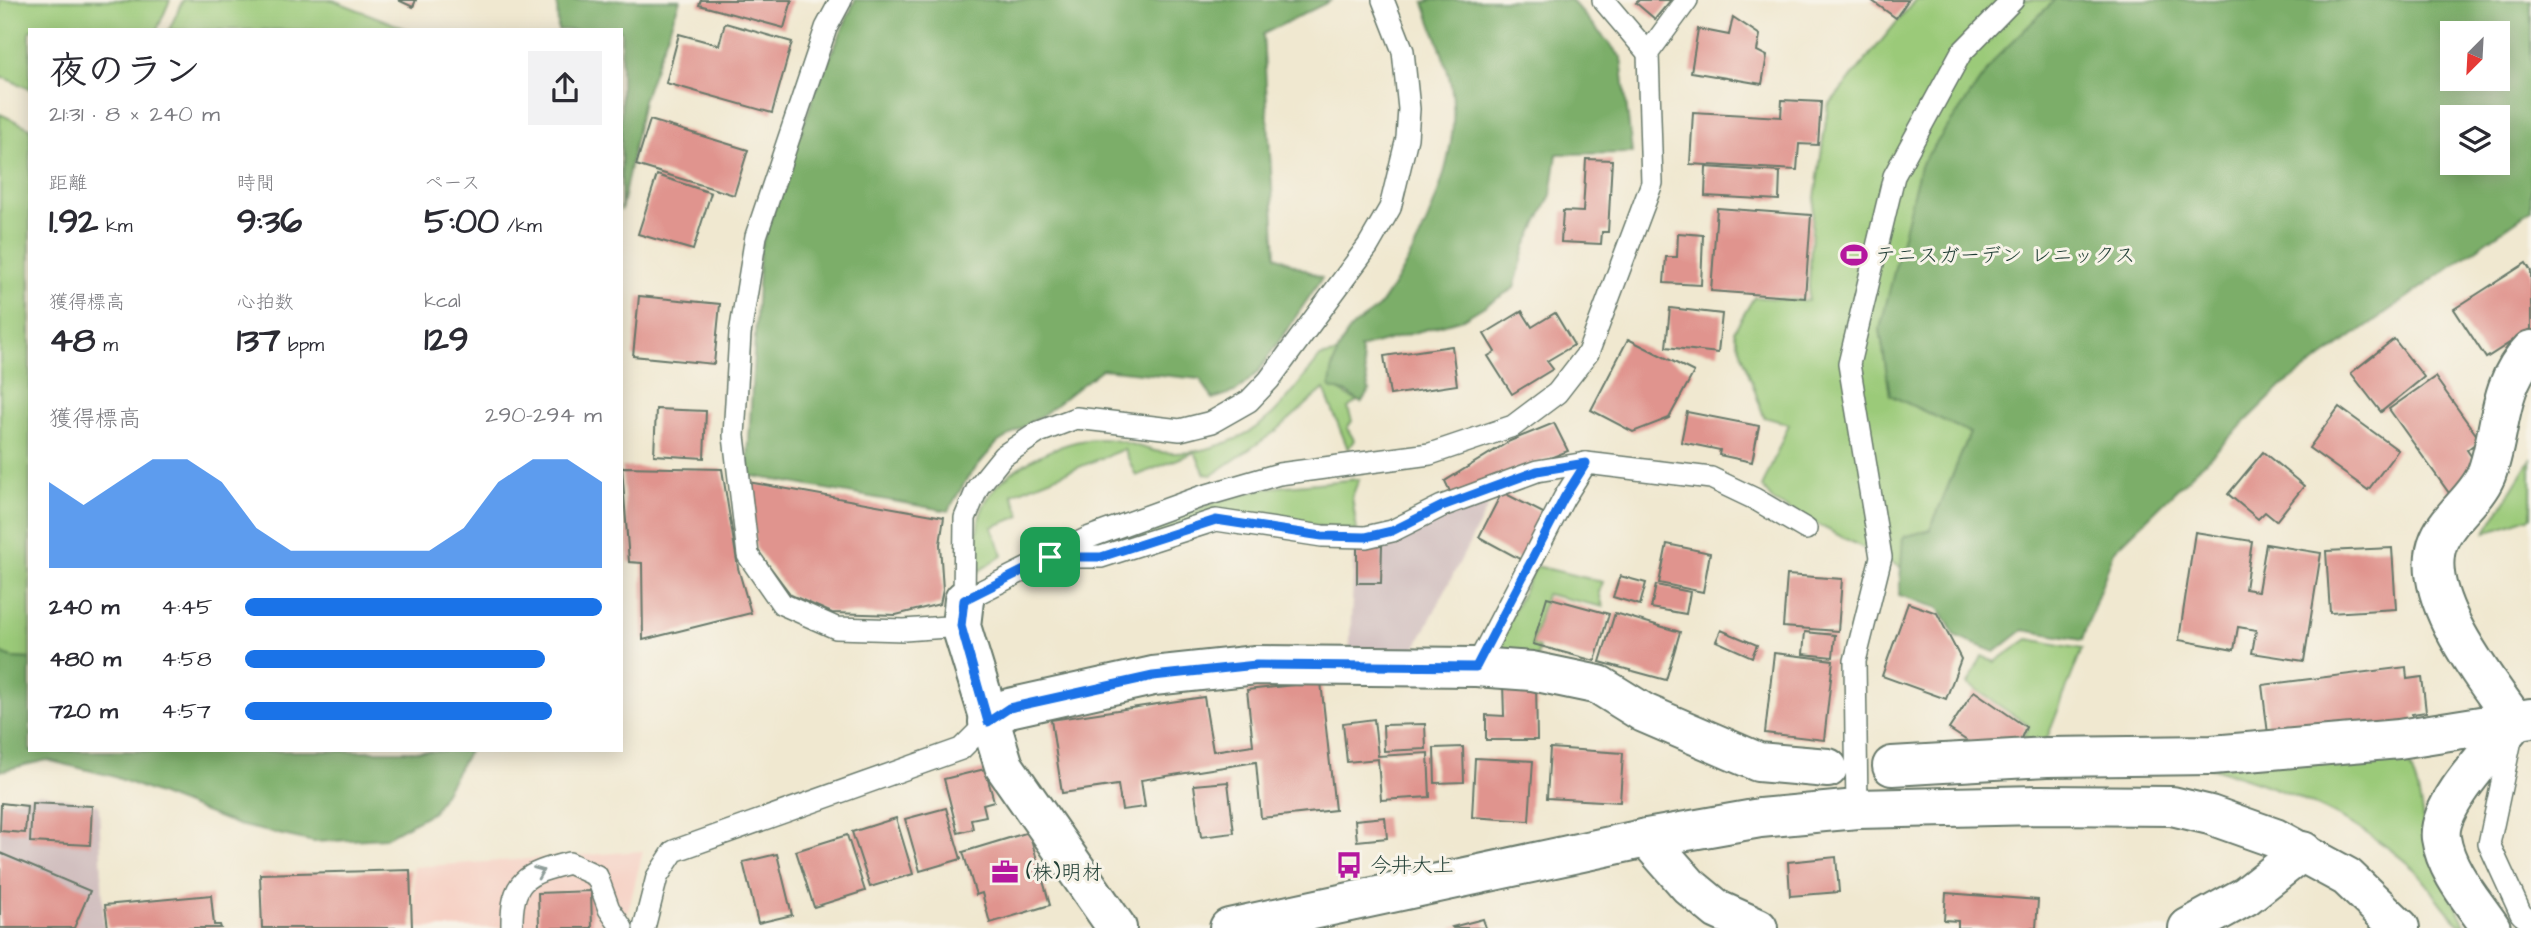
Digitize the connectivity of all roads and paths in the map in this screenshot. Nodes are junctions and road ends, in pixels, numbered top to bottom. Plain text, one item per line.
1 (841, 0) edge
2 (1383, 0) edge
3 (1603, 0) edge
4 (1688, 0) edge
5 (2013, 0) edge
6 (1648, 53) junction
7 (2531, 351) edge
8 (1586, 463) junction
9 (1806, 529) dead end
10 (1050, 557) junction
11 (963, 613) junction
12 (1476, 667) junction
13 (2523, 720) edge
14 (988, 722) junction
15 (1892, 766) dead end
16 (1828, 768) dead end
17 (1857, 809) junction
18 (1647, 838) junction
19 (2303, 851) junction
20 (2531, 922) edge
21 (512, 928) edge
22 (622, 928) edge
23 (644, 928) edge
24 (1117, 928) edge
25 (1229, 928) edge
26 (1758, 928) edge
27 (2188, 928) edge
28 (2400, 928) edge
29 (2491, 928) edge

1 - 11 lane
2 - 11 lane
3 - 6 lane
4 - 6 lane
5 - 17 lane
6 - 10 lane
7 - 13 street
8 - 9 lane
8 - 10 lane
8 - 12 lane
10 - 11 lane
11 - 14 street
12 - 14 street
12 - 16 street
13 - 15 street
13 - 20 lane
13 - 29 street
14 - 23 lane
14 - 24 street
17 - 18 street
17 - 19 street
18 - 25 street
18 - 26 street
19 - 27 street
19 - 28 street
21 -> 22 lane

